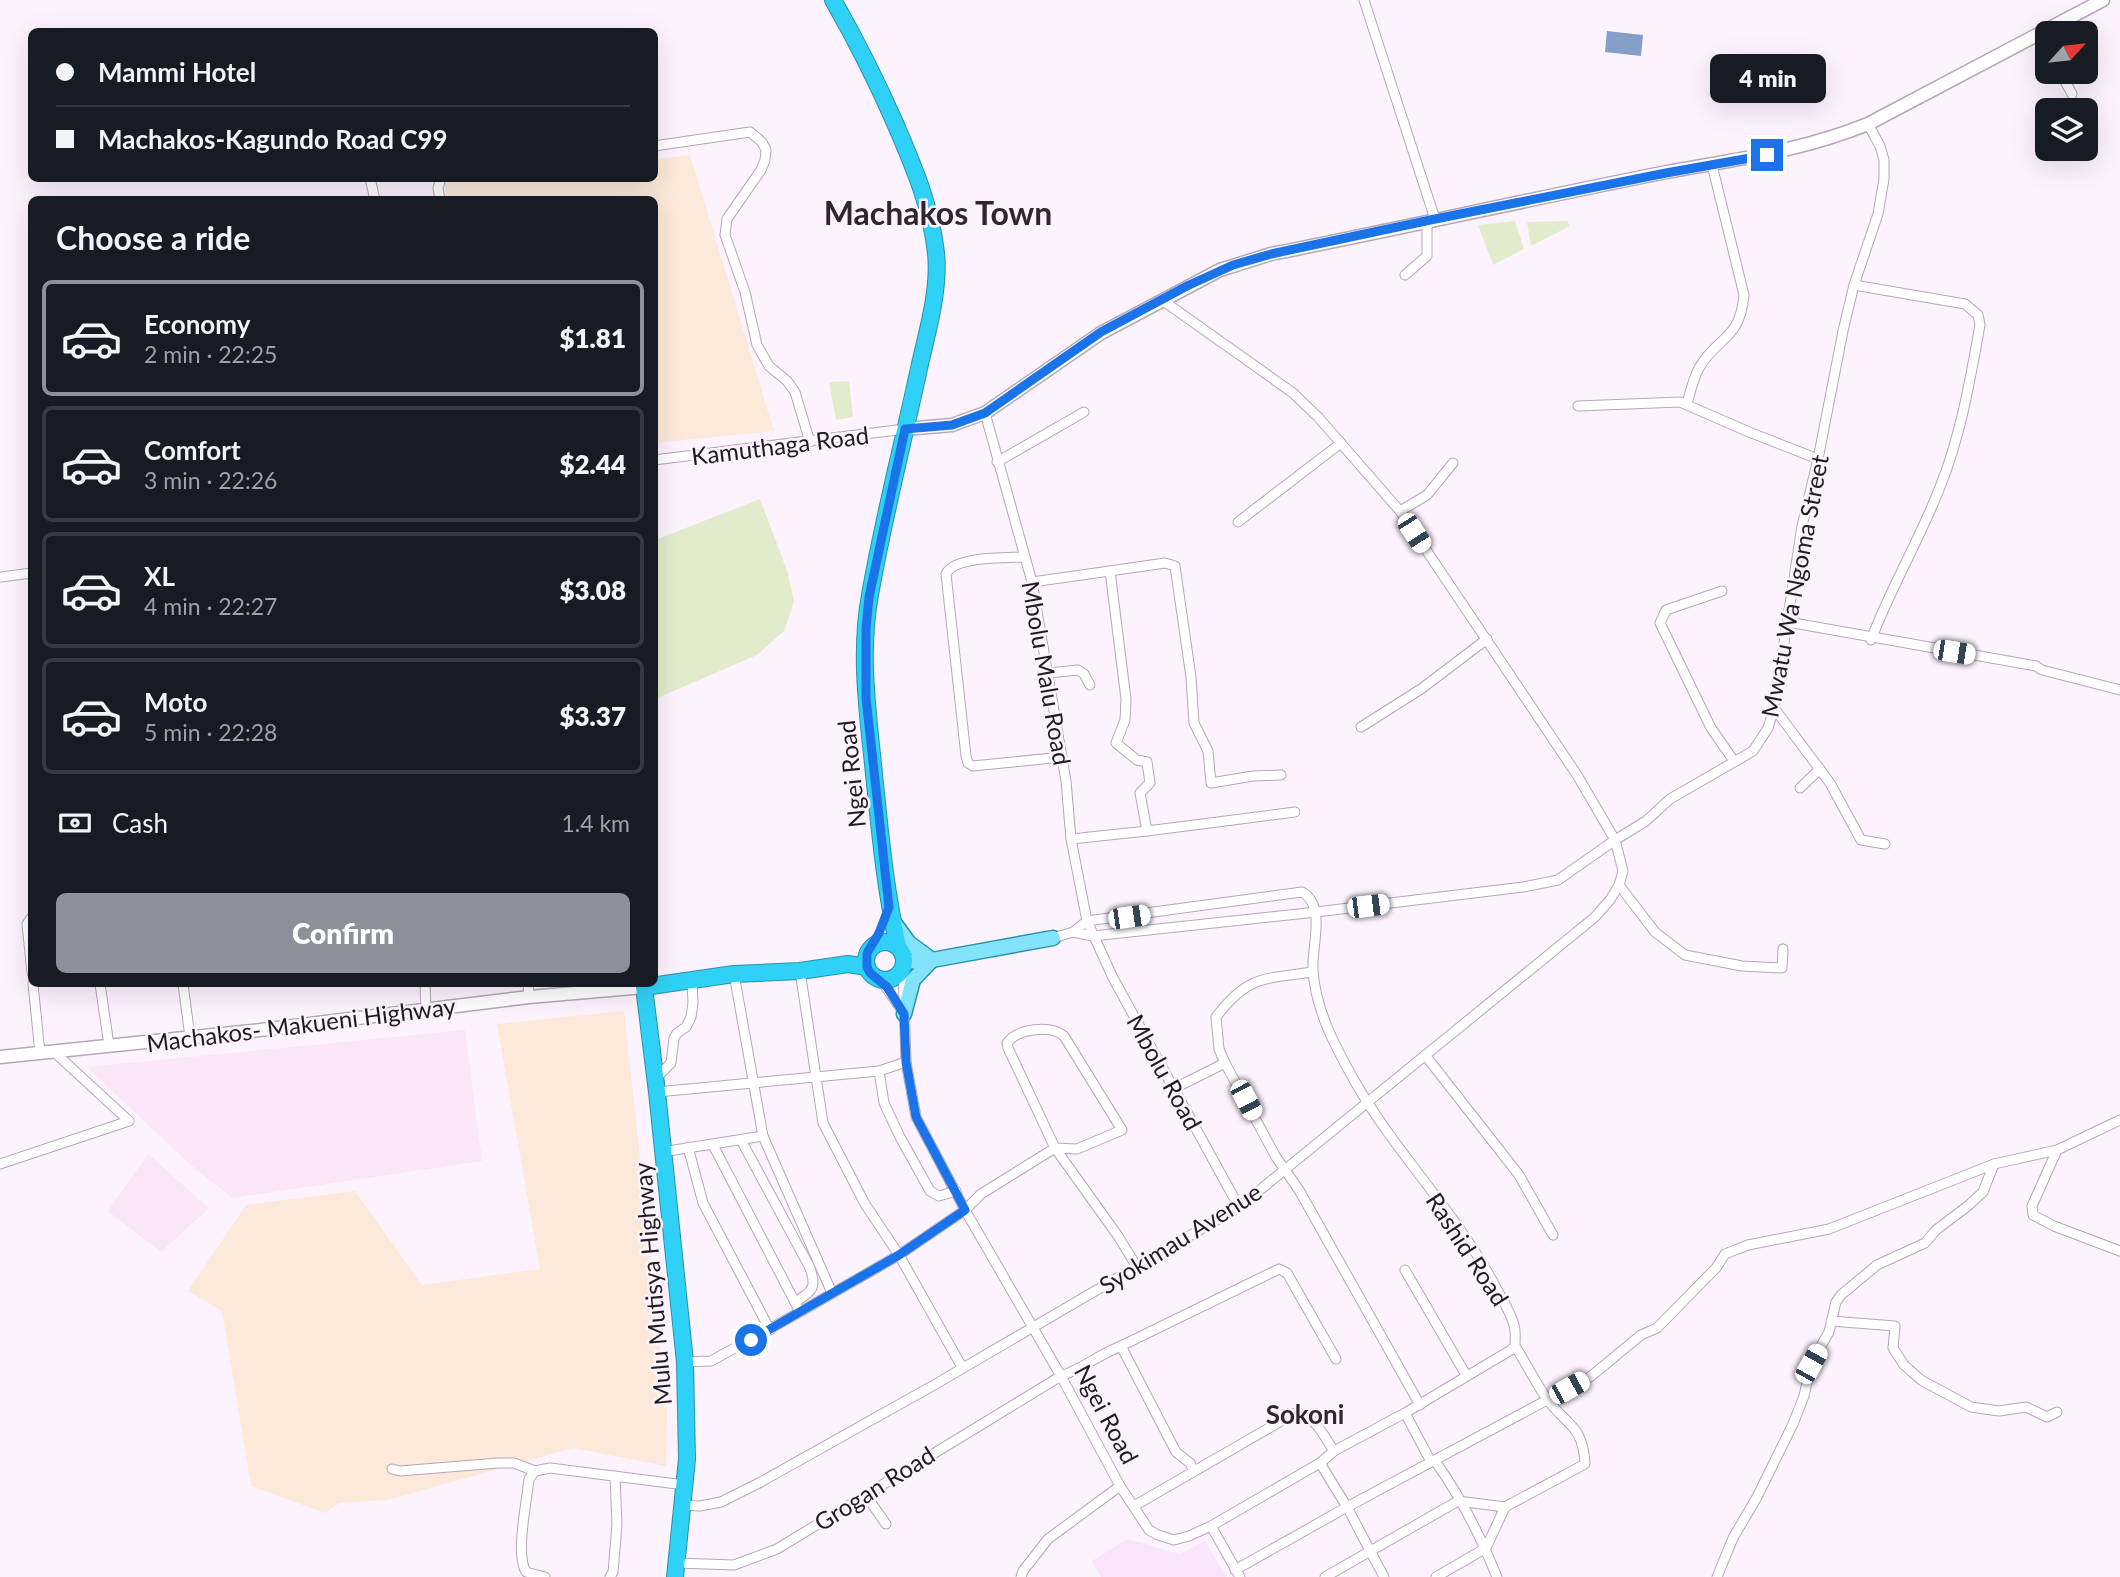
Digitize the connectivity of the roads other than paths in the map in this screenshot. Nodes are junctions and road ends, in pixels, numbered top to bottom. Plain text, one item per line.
1 (833, 0) edge
2 (1364, 0) edge
3 (2104, 0) edge
4 (2064, 21) edge
5 (2035, 37) edge
6 (2067, 84) edge
7 (2072, 94) dead end
8 (1868, 124) junction
9 (658, 145) edge
10 (1712, 165) junction
11 (1431, 220) junction
12 (1405, 275) dead end
13 (1854, 285) junction
14 (1162, 300) junction
15 (1687, 404) junction
16 (1578, 406) dead end
17 (1084, 412) dead end
18 (985, 413) junction
19 (905, 429) junction
20 (810, 442) junction
21 (1341, 443) junction
22 (1818, 459) junction
23 (658, 460) edge
24 (997, 462) junction
25 (1453, 463) dead end
26 (1400, 511) junction
27 (1238, 522) dead end
28 (1025, 556) junction
29 (1110, 571) junction
30 (28, 574) edge
31 (0, 577) edge
32 (1032, 582) junction
33 (1722, 592) dead end
34 (1788, 622) junction
35 (1487, 639) junction
36 (1872, 639) junction
37 (1049, 673) junction
38 (1090, 685) dead end
39 (2120, 690) edge
40 (1774, 708) junction
41 (1361, 727) dead end
42 (1062, 757) junction
43 (1734, 761) junction
44 (1820, 769) junction
45 (1282, 775) dead end
46 (1800, 788) dead end
47 (1295, 812) dead end
48 (1147, 831) junction
49 (1071, 839) junction
50 (1615, 840) junction
51 (1885, 844) dead end
52 (1619, 885) junction
53 (1316, 912) junction
54 (891, 914) junction
55 (1087, 921) junction
56 (1073, 932) junction
57 (1093, 936) junction
58 (1053, 937) joint
59 (1783, 949) dead end
60 (868, 956) junction
61 (902, 959) junction
62 (932, 960) junction
63 (800, 971) junction
64 (1313, 972) junction
65 (734, 974) junction
66 (881, 980) junction
67 (692, 981) junction
68 (658, 985) edge
69 (33, 987) edge
70 (100, 987) edge
71 (183, 987) edge
72 (425, 987) edge
73 (644, 987) joint
74 (528, 990) edge
75 (426, 1010) junction
76 (904, 1014) junction
77 (190, 1037) junction
78 (109, 1045) junction
79 (53, 1051) junction
80 (40, 1053) junction
81 (1425, 1055) junction
82 (0, 1057) edge
83 (906, 1062) junction
84 (1226, 1063) junction
85 (879, 1071) junction
86 (816, 1078) junction
87 (753, 1082) junction
88 (656, 1086) junction
89 (1175, 1088) junction
90 (1367, 1102) junction
91 (2120, 1120) edge
92 (763, 1136) junction
93 (741, 1140) junction
94 (713, 1145) junction
95 (688, 1147) junction
96 (1055, 1148) junction
97 (2057, 1150) junction
98 (662, 1152) junction
99 (0, 1164) edge
100 (1994, 1164) junction
101 (1286, 1170) junction
102 (956, 1191) junction
103 (1239, 1206) junction
104 (965, 1210) junction
105 (1553, 1235) dead end
106 (2120, 1251) edge
107 (899, 1255) junction
108 (1137, 1267) junction
109 (1405, 1270) dead end
110 (832, 1293) junction
111 (796, 1302) junction
112 (800, 1312) junction
113 (1831, 1321) junction
114 (1032, 1326) junction
115 (770, 1329) junction
116 (1121, 1346) junction
117 (1515, 1346) junction
118 (1336, 1359) dead end
119 (685, 1363) junction
120 (962, 1367) junction
121 (1061, 1376) junction
122 (1466, 1376) junction
123 (1548, 1400) junction
124 (1420, 1405) junction
125 (2057, 1412) dead end
126 (1405, 1413) junction
127 (1334, 1451) junction
128 (1434, 1461) junction
129 (1320, 1463) junction
130 (393, 1469) dead end
131 (535, 1471) junction
132 (1194, 1471) junction
133 (615, 1476) junction
134 (685, 1486) junction
135 (1120, 1486) junction
136 (865, 1494) junction
137 (1458, 1501) junction
138 (682, 1505) junction
139 (1134, 1506) junction
140 (1347, 1507) junction
141 (1505, 1507) junction
142 (886, 1524) dead end
143 (1210, 1526) junction
144 (1486, 1548) junction
145 (1371, 1552) junction
146 (676, 1570) edge
147 (1238, 1573) edge
148 (545, 1577) edge
149 (610, 1577) edge
150 (1021, 1577) edge
151 (1325, 1577) edge
152 (1384, 1577) edge
153 (1436, 1577) edge
154 (1497, 1577) edge
155 (1717, 1577) edge

1 - 19 highway, Ngei Road
2 - 11 street
3 - 4 main road
5 - 8 main road
6 - 7 street
8 - 10 main road
8 - 13 street, Mwatu Wa Ngoma Street
9 - 20 street
10 - 11 main road
10 - 15 street
11 - 12 street
11 - 14 main road
13 - 22 street, Mwatu Wa Ngoma Street
13 - 36 street
14 - 18 main road
14 - 21 street
15 - 16 street
15 - 22 street
17 - 24 street
18 - 19 main road
18 - 24 street, Mbolu Malu Road
19 - 20 street, Kamuthaga Road
19 - 54 highway, Ngei Road
20 - 23 street, Kamuthaga Road
21 - 26 street
21 - 27 street
22 - 34 street, Mwatu Wa Ngoma Street
24 - 28 street, Mbolu Malu Road
25 - 26 street
26 - 35 street
28 - 32 street, Mbolu Malu Road
28 - 42 street
29 - 32 street
29 - 45 street
29 - 48 street
30 - 31 street
32 - 37 street, Mbolu Malu Road
33 - 43 street
34 - 36 street
34 - 40 street, Mwatu Wa Ngoma Street
35 - 41 street
35 - 50 street
36 - 39 street
37 - 38 street
37 - 42 street, Mbolu Malu Road
40 - 43 street, Mwatu Wa Ngoma Street
40 - 44 street
42 - 49 street, Mbolu Malu Road
43 - 50 street, Mwatu Wa Ngoma Street
44 - 46 street
44 - 51 street
47 - 48 street
48 - 49 street
49 - 55 street, Mbolu Malu Road
50 - 52 street
50 - 53 street, Mwatu Wa Ngoma Street
52 - 59 street
52 - 81 street, Syokimau Avenue
53 - 55 street
53 - 57 street, Mwatu Wa Ngoma Street
53 - 64 street, Rashid Road
54 - 60 highway
54 - 61 highway, Ngei Road
54 - 62 main road
55 - 56 street
55 - 57 street, Mbolu Malu Road
56 - 57 street, Mwatu Wa Ngoma Street
56 - 58 street
57 - 89 street, Mbolu Road
58 - 62 main road
60 - 61 highway
60 - 63 highway
60 - 66 highway
61 - 62 main road
61 - 66 highway
61 - 76 street, Ngei Road
62 - 76 main road
63 - 65 highway
63 - 86 street
64 - 84 street
64 - 90 street, Rashid Road
65 - 67 highway
65 - 87 street
66 - 76 street
67 - 68 highway
67 - 88 street
69 - 80 street
70 - 78 street
71 - 77 street
72 - 75 street
73 - 74 main road, Machakos- Makueni Highway
73 - 88 highway, Mulu Mutisya Highway
74 - 75 main road, Machakos- Makueni Highway
75 - 77 main road, Machakos- Makueni Highway
76 - 83 street, Ngei Road
77 - 78 main road, Machakos- Makueni Highway
78 - 79 main road, Machakos- Makueni Highway
79 - 80 main road, Machakos- Makueni Highway
79 - 99 street
80 - 82 main road, Machakos- Makueni Highway
81 - 90 street, Syokimau Avenue
81 - 105 street
83 - 85 street
83 - 102 street, Ngei Road
84 - 89 street
84 - 101 street
85 - 86 street
85 - 102 street
86 - 87 street
86 - 107 street
87 - 88 street
87 - 92 street
88 - 98 highway, Mulu Mutisya Highway
89 - 103 street, Mbolu Road
90 - 101 street, Syokimau Avenue
90 - 117 street, Rashid Road
91 - 97 street
92 - 93 street
92 - 110 street
93 - 94 street
93 - 111 street
94 - 95 street
94 - 111 street
95 - 98 street
95 - 115 street
96 - 96 street
96 - 104 street
96 - 108 street
97 - 100 street
97 - 106 street
98 - 119 highway, Mulu Mutisya Highway
100 - 113 street
100 - 123 street
101 - 103 street, Syokimau Avenue
101 - 124 street
102 - 104 street, Ngei Road
103 - 108 street, Syokimau Avenue
104 - 107 street
104 - 114 street, Ngei Road
107 - 110 street
107 - 120 street
108 - 114 street, Syokimau Avenue
109 - 122 street
110 - 112 street
111 - 112 street
112 - 115 street
113 - 125 street
113 - 155 street
114 - 120 street, Syokimau Avenue
114 - 121 street, Ngei Road
115 - 119 street
116 - 118 street, Grogan Road
116 - 121 street, Grogan Road
116 - 132 street
117 - 122 street
117 - 123 street
119 - 134 highway, Mulu Mutisya Highway
120 - 138 street, Syokimau Avenue
121 - 135 street, Ngei Road
121 - 136 street, Grogan Road
122 - 124 street
123 - 128 street
123 - 141 street
124 - 126 street
126 - 127 street
126 - 128 street
127 - 129 street
127 - 132 street
128 - 137 street
128 - 140 street
129 - 140 street
129 - 143 street
130 - 131 street
131 - 133 street
131 - 148 street
132 - 139 street
133 - 134 street
133 - 149 street
134 - 138 highway, Mulu Mutisya Highway
135 - 139 street, Ngei Road
135 - 150 street
136 - 142 street
136 - 146 street, Grogan Road
137 - 141 street
137 - 144 street
137 - 145 street
138 - 146 highway, Mulu Mutisya Highway
139 - 143 street, Ngei Road
140 - 145 street
140 - 147 street
141 - 144 street
143 - 147 street
144 - 153 street
144 - 154 street
145 - 151 street
145 - 152 street

